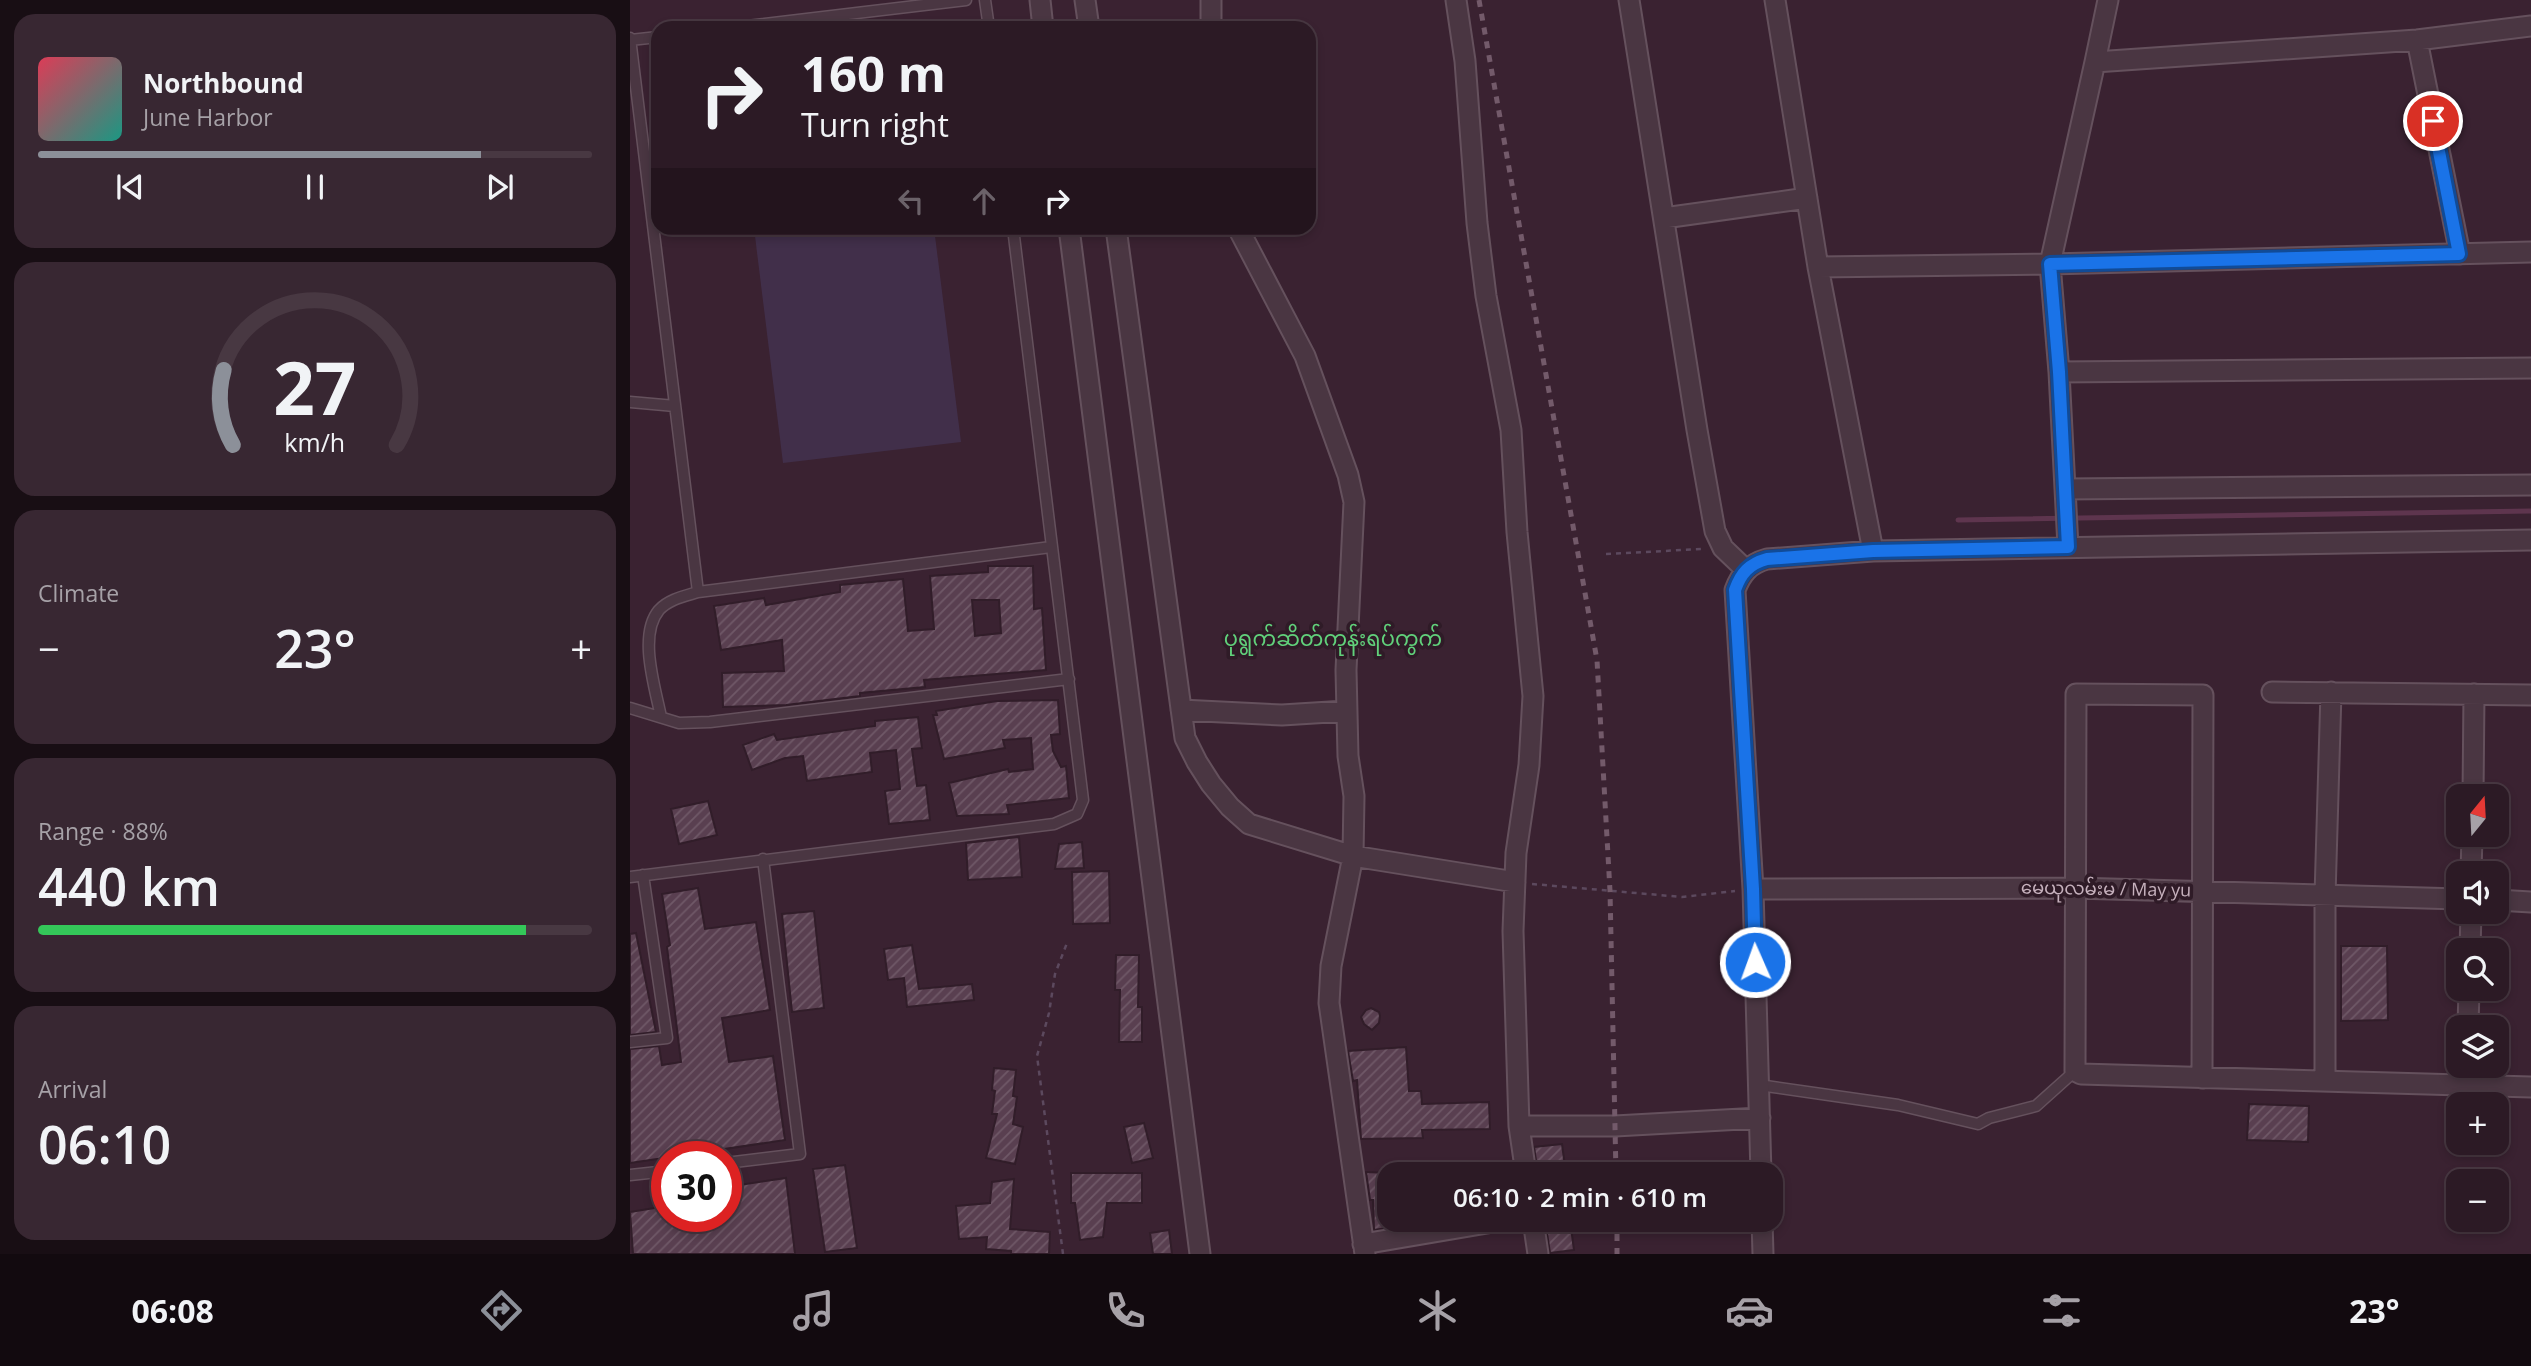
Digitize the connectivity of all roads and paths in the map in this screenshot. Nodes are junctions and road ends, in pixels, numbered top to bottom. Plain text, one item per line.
1 (966, 0) edge
2 (985, 0) edge
3 (1040, 0) edge
4 (1085, 0) edge
5 (1211, 0) edge
6 (1456, 0) edge
7 (1629, 0) edge
8 (1775, 0) edge
9 (2108, 0) edge
10 (789, 21) edge
11 (988, 21) edge
12 (1042, 21) edge
13 (1088, 21) edge
14 (1211, 21) edge
15 (2531, 26) edge
16 (651, 38) edge
17 (630, 39) edge
18 (2417, 40) junction
19 (2095, 62) junction
20 (1807, 198) junction
21 (651, 210) edge
22 (1664, 218) junction
23 (654, 235) edge
24 (1014, 235) edge
25 (1070, 235) edge
26 (1117, 235) edge
27 (1242, 235) edge
28 (2531, 252) edge
29 (2459, 254) junction
30 (2050, 264) junction
31 (1818, 267) junction
32 (2531, 368) edge
33 (2059, 372) junction
34 (630, 402) edge
35 (675, 406) junction
36 (2531, 485) edge
37 (2066, 498) junction
38 (2531, 540) edge
39 (2067, 544) junction
40 (1051, 547) junction
41 (1723, 548) junction
42 (1873, 551) junction
43 (1606, 554) dead end
44 (1746, 570) junction
45 (698, 592) junction
46 (1069, 679) junction
47 (2272, 692) dead end
48 (2331, 692) junction
49 (2474, 694) junction
50 (2531, 695) edge
51 (630, 708) edge
52 (1181, 710) junction
53 (1346, 711) junction
54 (661, 717) junction
55 (2473, 784) edge
56 (1353, 856) junction
57 (763, 859) junction
58 (643, 876) junction
59 (630, 877) edge
60 (1515, 882) junction
61 (2075, 888) junction
62 (1753, 889) junction
63 (2202, 890) junction
64 (2325, 896) junction
65 (2446, 899) edge
66 (2509, 901) edge
67 (2531, 902) edge
68 (1067, 943) dead end
69 (630, 1042) edge
70 (2076, 1071) junction
71 (2446, 1076) edge
72 (2202, 1078) junction
73 (2483, 1078) edge
74 (2325, 1081) junction
75 (1759, 1085) junction
76 (2531, 1087) edge
77 (1760, 1118) junction
78 (1520, 1126) junction
79 (742, 1161) edge
80 (1524, 1162) edge
81 (1761, 1162) edge
82 (651, 1173) edge
83 (630, 1175) edge
84 (1446, 1232) edge
85 (1535, 1232) edge
86 (1762, 1232) edge
87 (1364, 1249) edge
88 (1063, 1254) edge
89 (1200, 1254) edge
90 (1538, 1254) edge
91 (1763, 1254) edge

1 - 10 lane
2 - 11 lane
3 - 12 street
4 - 13 street
5 - 14 street
6 - 60 street
7 - 22 street
8 - 20 street
9 - 19 street
15 - 18 street
16 - 17 lane
17 - 21 lane
18 - 19 street
18 - 29 street
19 - 30 street
20 - 22 street
20 - 31 street
22 - 41 street
23 - 35 lane
24 - 40 lane
25 - 89 street
26 - 52 street
27 - 53 street
28 - 29 street
29 - 30 street
30 - 31 street
30 - 33 street
31 - 42 street
32 - 33 street
33 - 37 street
34 - 35 lane
35 - 45 lane
36 - 37 street
37 - 39 street
38 - 39 street
39 - 42 street
40 - 45 lane
40 - 46 lane
41 - 43 path
41 - 44 street
42 - 44 street
44 - 62 street
45 - 54 lane
46 - 54 lane
46 - 57 lane
47 - 48 street
48 - 49 street
48 - 64 street
49 - 50 street
49 - 55 street
51 - 54 lane
52 - 53 street
52 - 56 street
53 - 56 street
56 - 60 street
56 - 87 street
57 - 58 lane
57 - 79 lane
58 - 59 lane
58 - 69 lane
60 - 62 path
60 - 78 street
61 - 62 street, မေယုလမ်းမ / May yu
61 - 63 street, မေယုလမ်းမ / May yu
61 - 63 street
61 - 70 street
62 - 75 street
63 - 64 street, မေယုလမ်းမ / May yu
63 - 72 street
64 - 65 street, မေယုလမ်းမ / May yu
64 - 74 street
66 - 67 street
68 - 88 path
70 - 72 street
70 - 75 lane
71 - 74 street
72 - 74 street
73 - 76 street
75 - 77 street
77 - 78 street
77 - 81 street
78 - 80 street
82 - 83 lane
84 - 87 street
85 - 90 street
86 - 91 street

